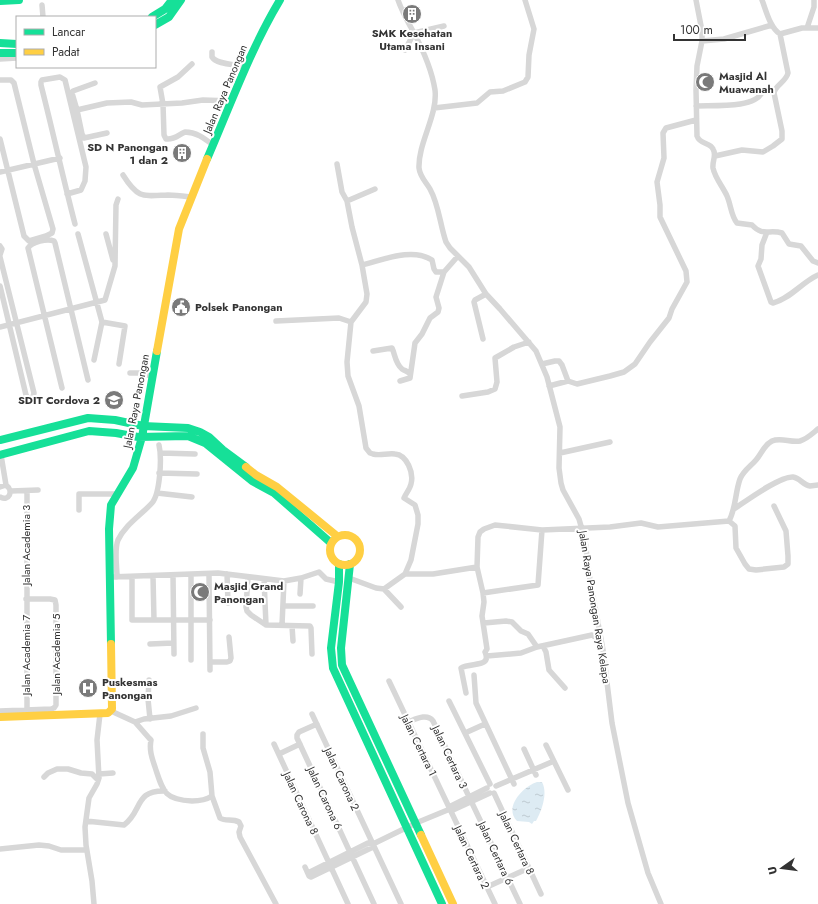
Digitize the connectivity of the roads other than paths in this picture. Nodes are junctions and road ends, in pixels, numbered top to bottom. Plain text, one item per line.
1 (19, 0) edge
2 (172, 0) edge
3 (181, 0) edge
4 (280, 0) edge
5 (398, 0) edge
6 (525, 0) edge
7 (696, 0) edge
8 (762, 0) edge
9 (814, 0) edge
10 (0, 1) edge
11 (42, 6) dead end
12 (43, 16) edge
13 (154, 16) edge
14 (156, 24) edge
15 (772, 25) junction
16 (444, 26) dead end
17 (808, 28) junction
18 (818, 28) edge
19 (414, 34) junction
20 (780, 34) junction
21 (16, 40) edge
22 (702, 41) junction
23 (1, 42) edge
24 (16, 44) edge
25 (406, 50) dead end
26 (212, 52) dead end
27 (0, 53) edge
28 (16, 53) edge
29 (0, 58) edge
30 (16, 58) edge
31 (192, 64) dead end
32 (246, 67) junction
33 (0, 80) edge
34 (95, 83) dead end
35 (762, 92) dead end
36 (232, 101) junction
37 (163, 104) junction
38 (696, 106) junction
39 (434, 108) junction
40 (77, 110) junction
41 (696, 120) junction
42 (107, 133) dead end
43 (0, 139) edge
44 (213, 145) junction
45 (715, 156) junction
46 (60, 158) junction
47 (34, 164) junction
48 (337, 164) dead end
49 (7, 171) junction
50 (0, 172) edge
51 (122, 175) dead end
52 (375, 189) dead end
53 (68, 194) junction
54 (191, 197) junction
55 (118, 199) dead end
56 (346, 200) junction
57 (75, 224) dead end
58 (767, 232) junction
59 (78, 234) dead end
60 (106, 234) dead end
61 (0, 246) edge
62 (0, 256) edge
63 (458, 256) junction
64 (818, 263) edge
65 (362, 265) junction
66 (115, 266) junction
67 (444, 272) junction
68 (818, 275) edge
69 (0, 286) edge
70 (486, 294) junction
71 (97, 303) junction
72 (72, 309) junction
73 (45, 316) junction
74 (276, 321) dead end
75 (16, 322) junction
76 (102, 322) junction
77 (351, 322) junction
78 (9, 324) junction
79 (0, 326) edge
80 (483, 338) dead end
81 (529, 342) junction
82 (372, 351) dead end
83 (94, 360) dead end
84 (119, 364) dead end
85 (542, 364) junction
86 (130, 373) dead end
87 (410, 374) junction
88 (152, 376) junction
89 (88, 380) dead end
90 (400, 381) dead end
91 (568, 381) junction
92 (549, 386) junction
93 (62, 388) dead end
94 (462, 396) dead end
95 (143, 426) junction
96 (818, 429) edge
97 (142, 437) junction
98 (0, 440) edge
99 (610, 442) dead end
100 (0, 444) edge
101 (159, 445) dead end
102 (161, 453) junction
103 (560, 453) junction
104 (195, 454) dead end
105 (1, 455) edge
106 (159, 473) junction
107 (197, 474) dead end
108 (818, 485) edge
109 (3, 486) edge
110 (38, 490) dead end
111 (275, 490) junction
112 (11, 491) junction
113 (27, 491) junction
114 (157, 493) junction
115 (117, 494) junction
116 (0, 497) edge
117 (192, 497) dead end
118 (774, 506) dead end
119 (734, 509) junction
120 (80, 510) dead end
121 (729, 521) junction
122 (582, 527) junction
123 (542, 530) junction
124 (334, 540) junction
125 (339, 564) junction
126 (350, 564) junction
127 (477, 567) junction
128 (209, 574) junction
129 (227, 574) junction
130 (405, 574) junction
131 (173, 575) junction
132 (191, 575) junction
133 (132, 576) junction
134 (153, 576) junction
135 (248, 576) junction
136 (114, 577) junction
137 (301, 578) junction
138 (349, 578) junction
139 (264, 579) junction
140 (284, 581) junction
141 (339, 582) junction
142 (384, 589) junction
143 (483, 593) junction
144 (300, 594) dead end
145 (26, 599) junction
146 (228, 603) dead end
147 (283, 606) junction
148 (313, 606) dead end
149 (401, 607) dead end
150 (154, 620) junction
151 (192, 620) junction
152 (210, 620) junction
153 (173, 621) junction
154 (484, 623) junction
155 (266, 625) junction
156 (282, 625) junction
157 (292, 626) junction
158 (229, 637) dead end
159 (601, 641) junction
160 (293, 642) dead end
161 (174, 643) junction
162 (150, 644) dead end
163 (540, 646) junction
164 (174, 654) dead end
165 (312, 654) dead end
166 (487, 656) junction
167 (191, 660) dead end
168 (211, 662) junction
169 (210, 670) dead end
170 (474, 676) dead end
171 (149, 680) dead end
172 (389, 681) dead end
173 (566, 688) dead end
174 (466, 692) dead end
175 (449, 701) dead end
176 (196, 708) dead end
177 (27, 710) junction
178 (0, 711) edge
179 (111, 712) junction
180 (100, 714) junction
181 (312, 714) dead end
182 (0, 717) edge
183 (150, 719) junction
184 (135, 722) junction
185 (408, 722) junction
186 (317, 724) junction
187 (485, 724) junction
188 (465, 733) junction
189 (204, 734) dead end
190 (274, 744) dead end
191 (300, 744) junction
192 (546, 745) dead end
193 (524, 749) dead end
194 (279, 754) junction
195 (554, 761) junction
196 (535, 772) junction
197 (112, 773) dead end
198 (44, 777) dead end
199 (98, 777) junction
200 (513, 781) junction
201 (491, 789) junction
202 (568, 790) dead end
203 (165, 791) junction
204 (212, 796) junction
205 (470, 799) junction
206 (450, 809) junction
207 (86, 821) junction
208 (416, 823) junction
209 (407, 827) junction
210 (373, 844) junction
211 (0, 848) edge
212 (86, 850) junction
213 (351, 854) junction
214 (330, 865) junction
215 (305, 867) dead end
216 (529, 868) junction
217 (507, 878) junction
218 (487, 887) junction
219 (541, 894) dead end
220 (94, 904) edge
221 (276, 904) edge
222 (348, 904) edge
223 (374, 904) edge
224 (401, 904) edge
225 (442, 904) edge
226 (453, 904) edge
227 (495, 904) edge
228 (520, 904) edge
229 (661, 904) edge

1 - 10 street
2 - 13 street
3 - 14 street
4 - 32 street, Jalan Raya Panongan
5 - 19 street, Jalan Raya Panongan Raya Kelapa
6 - 39 street
7 - 22 street
8 - 15 street
9 - 17 street
11 - 12 street
15 - 20 street
15 - 22 street
16 - 19 street
17 - 18 street
17 - 20 street
19 - 25 street
19 - 39 street, Jalan Raya Panongan Raya Kelapa
20 - 45 street
21 - 23 street
22 - 38 street
23 - 24 street
26 - 32 street
27 - 28 street
27 - 29 street
29 - 30 street
31 - 37 street
32 - 36 street, Jalan Raya Panongan
33 - 47 street
34 - 40 street
35 - 38 street
36 - 37 street
36 - 44 street, Jalan Raya Panongan
37 - 40 street
37 - 44 street
38 - 41 street
39 - 63 street, Jalan Raya Panongan Raya Kelapa
40 - 42 street
41 - 45 street
41 - 91 street
43 - 49 street
44 - 54 street, Jalan Raya Panongan
45 - 58 street
46 - 47 street
46 - 53 street
46 - 53 street
47 - 49 street
47 - 49 street
48 - 56 street
49 - 50 street
51 - 54 street
52 - 56 street
53 - 57 street
54 - 88 street, Jalan Raya Panongan
55 - 66 street
56 - 65 street
58 - 64 street
58 - 68 street
59 - 71 street
60 - 66 street
61 - 62 street
62 - 75 street
63 - 67 street
63 - 70 street, Jalan Raya Panongan Raya Kelapa
65 - 67 street
65 - 77 street
66 - 71 street
67 - 87 street
69 - 78 street
70 - 80 street
70 - 81 street, Jalan Raya Panongan Raya Kelapa
71 - 72 street
71 - 76 street
72 - 73 street
72 - 73 street
72 - 89 street
73 - 75 street
73 - 93 street
74 - 77 street
75 - 78 street
75 - 78 street
76 - 83 street
76 - 84 street
77 - 130 street
78 - 79 street
81 - 85 street, Jalan Raya Panongan Raya Kelapa
81 - 94 street
82 - 87 street
85 - 91 street
85 - 92 street, Jalan Raya Panongan Raya Kelapa
86 - 88 street
87 - 90 street
88 - 95 street, Jalan Raya Panongan
91 - 92 street
92 - 103 street, Jalan Raya Panongan Raya Kelapa
95 - 97 street, Jalan Raya Panongan
95 - 98 street
95 - 111 street
96 - 119 street
97 - 105 street
97 - 111 street
97 - 115 street, Jalan Raya Panongan
99 - 103 street
100 - 105 street
101 - 102 street
102 - 104 street
102 - 106 street
103 - 122 street, Jalan Raya Panongan Raya Kelapa
105 - 109 street
106 - 107 street
106 - 114 street
108 - 119 street
109 - 112 street
110 - 113 street
111 - 124 street
112 - 113 street
112 - 116 street
113 - 145 street, Jalan Academia 3
114 - 117 street
114 - 136 street
115 - 120 street
115 - 136 street, Jalan Raya Panongan
118 - 121 street
119 - 121 street
121 - 122 street
122 - 123 street
122 - 159 street, Jalan Raya Panongan Raya Kelapa
123 - 127 street
123 - 143 street
124 - 125 street
124 - 126 street
125 - 126 street
125 - 141 street
126 - 138 street
127 - 130 street
127 - 143 street
128 - 129 street
128 - 132 street
128 - 152 street
129 - 135 street
129 - 146 street
130 - 142 street
131 - 132 street
131 - 134 street
131 - 153 street
132 - 151 street
133 - 134 street
133 - 136 street
133 - 150 street
134 - 150 street
135 - 139 street
135 - 155 street
136 - 179 street, Jalan Raya Panongan
137 - 140 street
137 - 141 street
137 - 144 street
138 - 142 street
138 - 208 street
139 - 140 street
139 - 155 street
140 - 147 street
141 - 209 street
142 - 149 street
143 - 154 street
145 - 177 street, Jalan Academia 7
145 - 177 street, Jalan Academia 5
147 - 148 street
147 - 156 street
150 - 153 street
151 - 152 street
151 - 153 street
151 - 167 street
152 - 168 street
153 - 161 street
154 - 163 street
154 - 166 street
155 - 156 street
156 - 157 street
157 - 160 street
157 - 165 street
158 - 168 street
159 - 163 street
159 - 229 street, Jalan Raya Panongan Raya Kelapa
161 - 162 street
161 - 164 street
163 - 166 street
163 - 173 street
166 - 174 street
168 - 169 street
170 - 187 street
171 - 183 street
172 - 185 street, Jalan Certara 1
175 - 188 street, Jalan Certara 8
176 - 183 street
177 - 178 street
179 - 180 street
179 - 184 street
180 - 182 street
180 - 199 street
181 - 186 street, Jalan Carona 2
183 - 184 street
184 - 203 street
185 - 205 street, Jalan Certara 3
185 - 206 street, Jalan Certara 1
186 - 191 street
186 - 210 street, Jalan Carona 2
187 - 188 street
187 - 200 street
188 - 201 street, Jalan Certara 8
189 - 204 street
190 - 194 street, Jalan Carona 8
191 - 194 street
191 - 213 street, Jalan Carona 6
192 - 195 street
193 - 196 street
194 - 214 street, Jalan Carona 8
195 - 196 street
195 - 202 street
196 - 200 street
197 - 199 street
198 - 199 street
199 - 207 street
200 - 201 street
201 - 205 street
201 - 216 street, Jalan Certara 8
203 - 204 street
203 - 207 street
204 - 221 street
205 - 206 street
205 - 217 street, Jalan Certara 6
206 - 208 street
206 - 218 street, Jalan Certara 2
207 - 212 street
208 - 209 street
208 - 226 street
209 - 210 street
209 - 225 street
210 - 213 street
210 - 224 street, Jalan Carona 2
211 - 212 street
212 - 220 street
213 - 214 street
213 - 223 street, Jalan Carona 6
214 - 215 street
214 - 222 street, Jalan Carona 8
216 - 217 street
216 - 219 street, Jalan Certara 8
217 - 218 street
217 - 228 street, Jalan Certara 6
218 - 227 street, Jalan Certara 2

